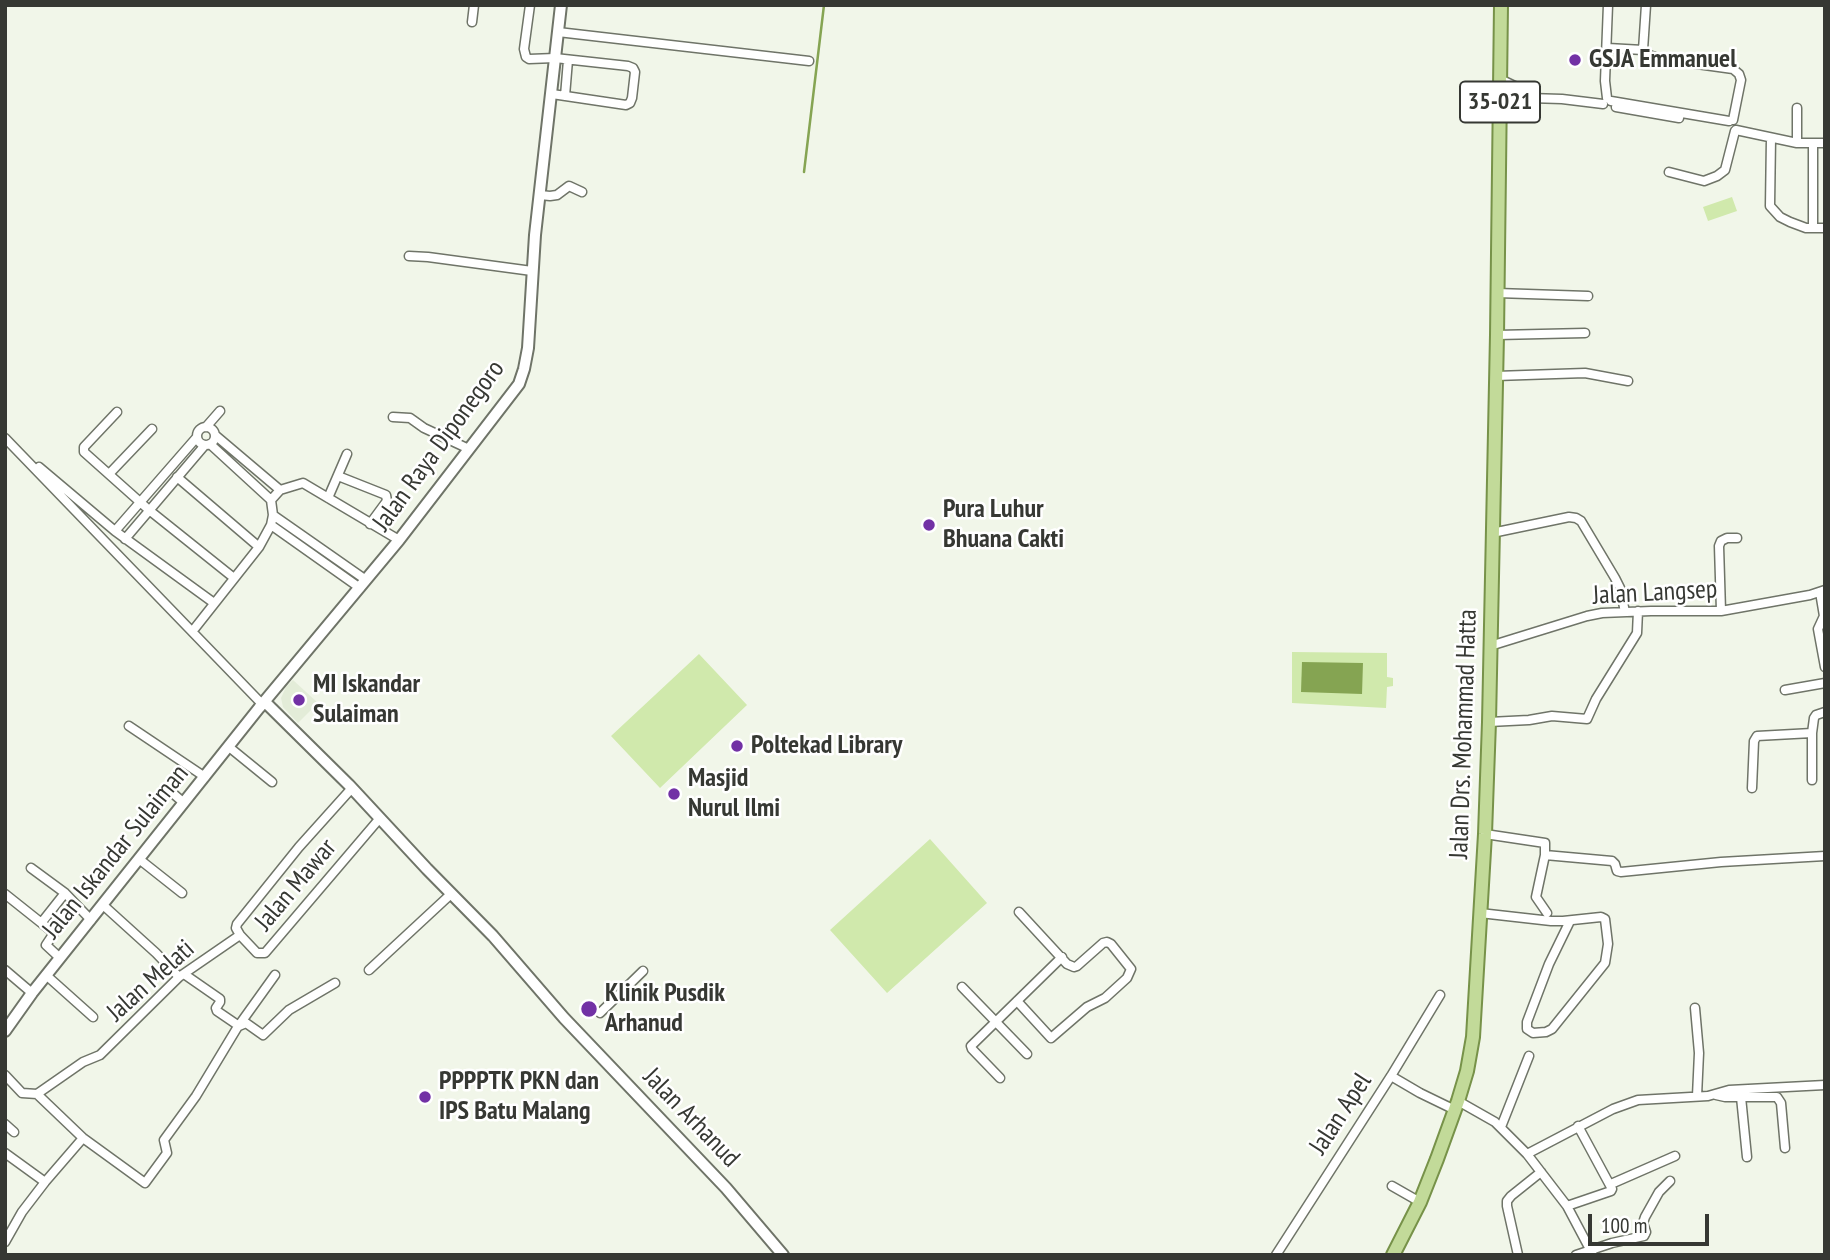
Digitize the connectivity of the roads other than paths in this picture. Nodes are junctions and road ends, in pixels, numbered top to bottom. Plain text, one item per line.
1 (474, 5) edge
2 (530, 5) edge
3 (561, 5) edge
4 (1501, 5) edge
5 (1608, 5) edge
6 (1646, 5) edge
7 (472, 22) dead end
8 (558, 32) junction
9 (1608, 48) junction
10 (1643, 50) junction
11 (555, 58) junction
12 (568, 60) junction
13 (809, 61) dead end
14 (1500, 79) junction
15 (552, 94) junction
16 (565, 96) junction
17 (1529, 98) junction
18 (1608, 102) junction
19 (1797, 108) dead end
20 (1499, 121) junction
21 (1732, 126) junction
22 (1768, 137) junction
23 (1797, 143) junction
24 (1825, 143) edge
25 (1813, 144) junction
26 (1669, 172) dead end
27 (582, 192) dead end
28 (540, 195) junction
29 (1813, 228) junction
30 (1825, 228) edge
31 (409, 257) dead end
32 (532, 271) junction
33 (1497, 293) junction
34 (1588, 296) dead end
35 (1585, 333) dead end
36 (1497, 335) junction
37 (1496, 376) junction
38 (1628, 381) dead end
39 (220, 411) dead end
40 (117, 412) dead end
41 (393, 417) dead end
42 (206, 427) junction
43 (152, 429) dead end
44 (215, 435) junction
45 (197, 437) junction
46 (5, 438) edge
47 (207, 444) junction
48 (469, 449) junction
49 (348, 454) dead end
50 (39, 467) dead end
51 (110, 474) junction
52 (338, 476) junction
53 (177, 477) junction
54 (280, 490) junction
55 (328, 498) junction
56 (271, 500) junction
57 (141, 502) junction
58 (149, 510) junction
59 (272, 520) junction
60 (370, 524) junction
61 (115, 531) junction
62 (1492, 533) junction
63 (1737, 538) dead end
64 (125, 539) junction
65 (399, 540) junction
66 (259, 547) junction
67 (234, 578) junction
68 (363, 584) junction
69 (1823, 591) edge
70 (214, 603) junction
71 (1638, 611) junction
72 (1721, 611) junction
73 (1625, 612) junction
74 (195, 628) dead end
75 (1490, 646) junction
76 (1825, 667) edge
77 (1825, 683) edge
78 (1785, 690) dead end
79 (263, 703) junction
80 (1825, 712) edge
81 (1489, 722) junction
82 (129, 726) dead end
83 (1812, 733) junction
84 (229, 747) junction
85 (205, 777) junction
86 (1811, 780) dead end
87 (272, 782) dead end
88 (352, 788) junction
89 (1752, 788) dead end
90 (169, 790) dead end
91 (184, 803) junction
92 (380, 818) junction
93 (1485, 834) junction
94 (1545, 855) junction
95 (1825, 856) edge
96 (139, 859) junction
97 (31, 869) dead end
98 (65, 893) junction
99 (182, 893) dead end
100 (5, 894) edge
101 (452, 894) junction
102 (103, 905) junction
103 (1019, 912) dead end
104 (1480, 913) junction
105 (1549, 917) junction
106 (91, 920) junction
107 (1566, 921) junction
108 (42, 922) junction
109 (240, 935) junction
110 (1062, 957) junction
111 (60, 958) junction
112 (5, 970) edge
113 (369, 970) dead end
114 (642, 971) dead end
115 (46, 975) junction
116 (275, 975) dead end
117 (181, 976) junction
118 (335, 983) dead end
119 (962, 987) dead end
120 (32, 993) junction
121 (1440, 995) dead end
122 (1017, 1001) junction
123 (1695, 1008) dead end
124 (600, 1013) dead end
125 (93, 1017) dead end
126 (996, 1021) junction
127 (239, 1026) junction
128 (5, 1031) edge
129 (1027, 1054) dead end
130 (1529, 1056) dead end
131 (5, 1075) edge
132 (1391, 1076) junction
133 (1000, 1078) dead end
134 (1825, 1085) edge
135 (37, 1094) junction
136 (1713, 1094) junction
137 (1697, 1096) junction
138 (1741, 1097) junction
139 (1457, 1105) junction
140 (5, 1124) edge
141 (1499, 1125) junction
142 (1578, 1126) junction
143 (14, 1132) dead end
144 (83, 1138) junction
145 (1785, 1148) dead end
146 (5, 1153) edge
147 (1527, 1154) junction
148 (1675, 1156) dead end
149 (1747, 1157) dead end
150 (1541, 1172) junction
151 (1670, 1181) dead end
152 (45, 1182) junction
153 (1611, 1184) junction
154 (1392, 1186) dead end
155 (1420, 1202) junction
156 (1567, 1206) junction
157 (5, 1242) edge
158 (1591, 1252) edge
159 (783, 1255) edge
160 (1276, 1255) edge
161 (1393, 1255) edge
162 (1518, 1255) edge
163 (1576, 1255) edge

1 - 7 street
2 - 11 street
3 - 8 street, Jalan Raya Diponegoro
4 - 14 main road, 35-021
5 - 9 street
6 - 10 street
8 - 11 street, Jalan Raya Diponegoro
8 - 13 street
9 - 10 street
9 - 18 street
10 - 21 street
11 - 12 street
11 - 15 street, Jalan Raya Diponegoro
12 - 16 street
12 - 16 street
14 - 17 street
14 - 20 main road, 35-021
15 - 16 street
15 - 28 street, Jalan Raya Diponegoro
17 - 18 street
17 - 20 street
18 - 21 street
19 - 23 street
20 - 33 main road, Jalan Drs. Mohammad Hatta / 35-021
21 - 22 street
21 - 26 street
22 - 23 street
22 - 29 street
23 - 25 street
24 - 25 street
25 - 29 street
27 - 28 street
28 - 32 street, Jalan Raya Diponegoro
29 - 30 street
31 - 32 street
32 - 48 street, Jalan Raya Diponegoro
33 - 34 street
33 - 36 main road, Jalan Drs. Mohammad Hatta
35 - 36 street
36 - 37 main road, Jalan Drs. Mohammad Hatta
37 - 38 street
37 - 62 main road, Jalan Drs. Mohammad Hatta
39 - 42 street
40 - 51 street
41 - 48 street
42 - 44 street
42 - 45 street
43 - 51 street
44 - 47 street
44 - 54 street
45 - 47 street
45 - 57 street
46 - 79 street
47 - 53 street
47 - 56 street
48 - 65 street, Jalan Raya Diponegoro
49 - 52 street
50 - 61 street
51 - 57 street
52 - 55 street
52 - 60 street
53 - 58 street
53 - 66 street
54 - 55 street
54 - 56 street
55 - 60 street
56 - 59 street
57 - 58 street
57 - 61 street
58 - 64 street
58 - 67 street
59 - 66 street
59 - 68 street
60 - 65 street
61 - 64 street
62 - 73 street
62 - 75 main road, Jalan Drs. Mohammad Hatta
63 - 72 street
64 - 70 street
65 - 68 street, Jalan Raya Diponegoro
66 - 67 street
67 - 70 street
68 - 79 street, Jalan Raya Diponegoro
69 - 72 street, Jalan Langsep
69 - 76 street
70 - 74 street
71 - 72 street, Jalan Langsep
71 - 73 street, Jalan Langsep
71 - 81 street
73 - 75 street, Jalan Langsep
75 - 81 main road, Jalan Drs. Mohammad Hatta
77 - 78 street
79 - 84 street, Jalan Iskandar Sulaiman
79 - 88 street, Jalan Arhanud
80 - 83 street
81 - 93 main road, Jalan Drs. Mohammad Hatta
82 - 85 street
83 - 86 street
83 - 89 street
84 - 85 street, Jalan Iskandar Sulaiman
84 - 87 street
85 - 91 street, Jalan Iskandar Sulaiman
88 - 92 street, Jalan Arhanud
88 - 109 street
90 - 91 street
91 - 96 street, Jalan Iskandar Sulaiman
92 - 101 street, Jalan Arhanud
92 - 109 street, Jalan Mawar
93 - 94 street
93 - 104 main road, Jalan Drs. Mohammad Hatta
94 - 95 street
94 - 105 street
96 - 99 street
96 - 102 street, Jalan Iskandar Sulaiman
97 - 98 street
98 - 106 street
98 - 108 street
100 - 108 street
101 - 113 street
101 - 159 street, Jalan Arhanud
102 - 106 street, Jalan Iskandar Sulaiman
102 - 117 street
103 - 110 street
104 - 105 street
104 - 139 main road, Jalan Drs. Mohammad Hatta
105 - 107 street
106 - 111 street, Jalan Iskandar Sulaiman
107 - 107 street
108 - 111 street
109 - 117 street, Jalan Melati
110 - 122 street
110 - 122 street
111 - 115 street, Jalan Iskandar Sulaiman
112 - 120 street
114 - 124 street
115 - 120 street, Jalan Iskandar Sulaiman
115 - 125 street
116 - 127 street
117 - 127 street
117 - 135 street, Jalan Melati
118 - 127 street
119 - 126 street
120 - 128 street, Jalan Iskandar Sulaiman
121 - 132 street, Jalan Apel
122 - 126 street
123 - 137 street
126 - 129 street
126 - 133 street
127 - 144 street
130 - 141 street
131 - 135 street
132 - 139 street
132 - 160 street, Jalan Apel
134 - 136 street
135 - 144 street
136 - 137 street
136 - 138 street
137 - 142 street
138 - 145 street
138 - 149 street
139 - 141 street
139 - 155 main road, Jalan Drs. Mohammad Hatta
140 - 143 street
141 - 147 street
142 - 147 street
142 - 153 street
144 - 152 street
146 - 152 street
147 - 150 street
148 - 153 street
150 - 156 street
150 - 162 street
151 - 158 street
152 - 157 street
153 - 156 street
154 - 155 street
155 - 161 main road, Jalan Drs. Mohammad Hatta
156 - 158 street
158 - 163 street

